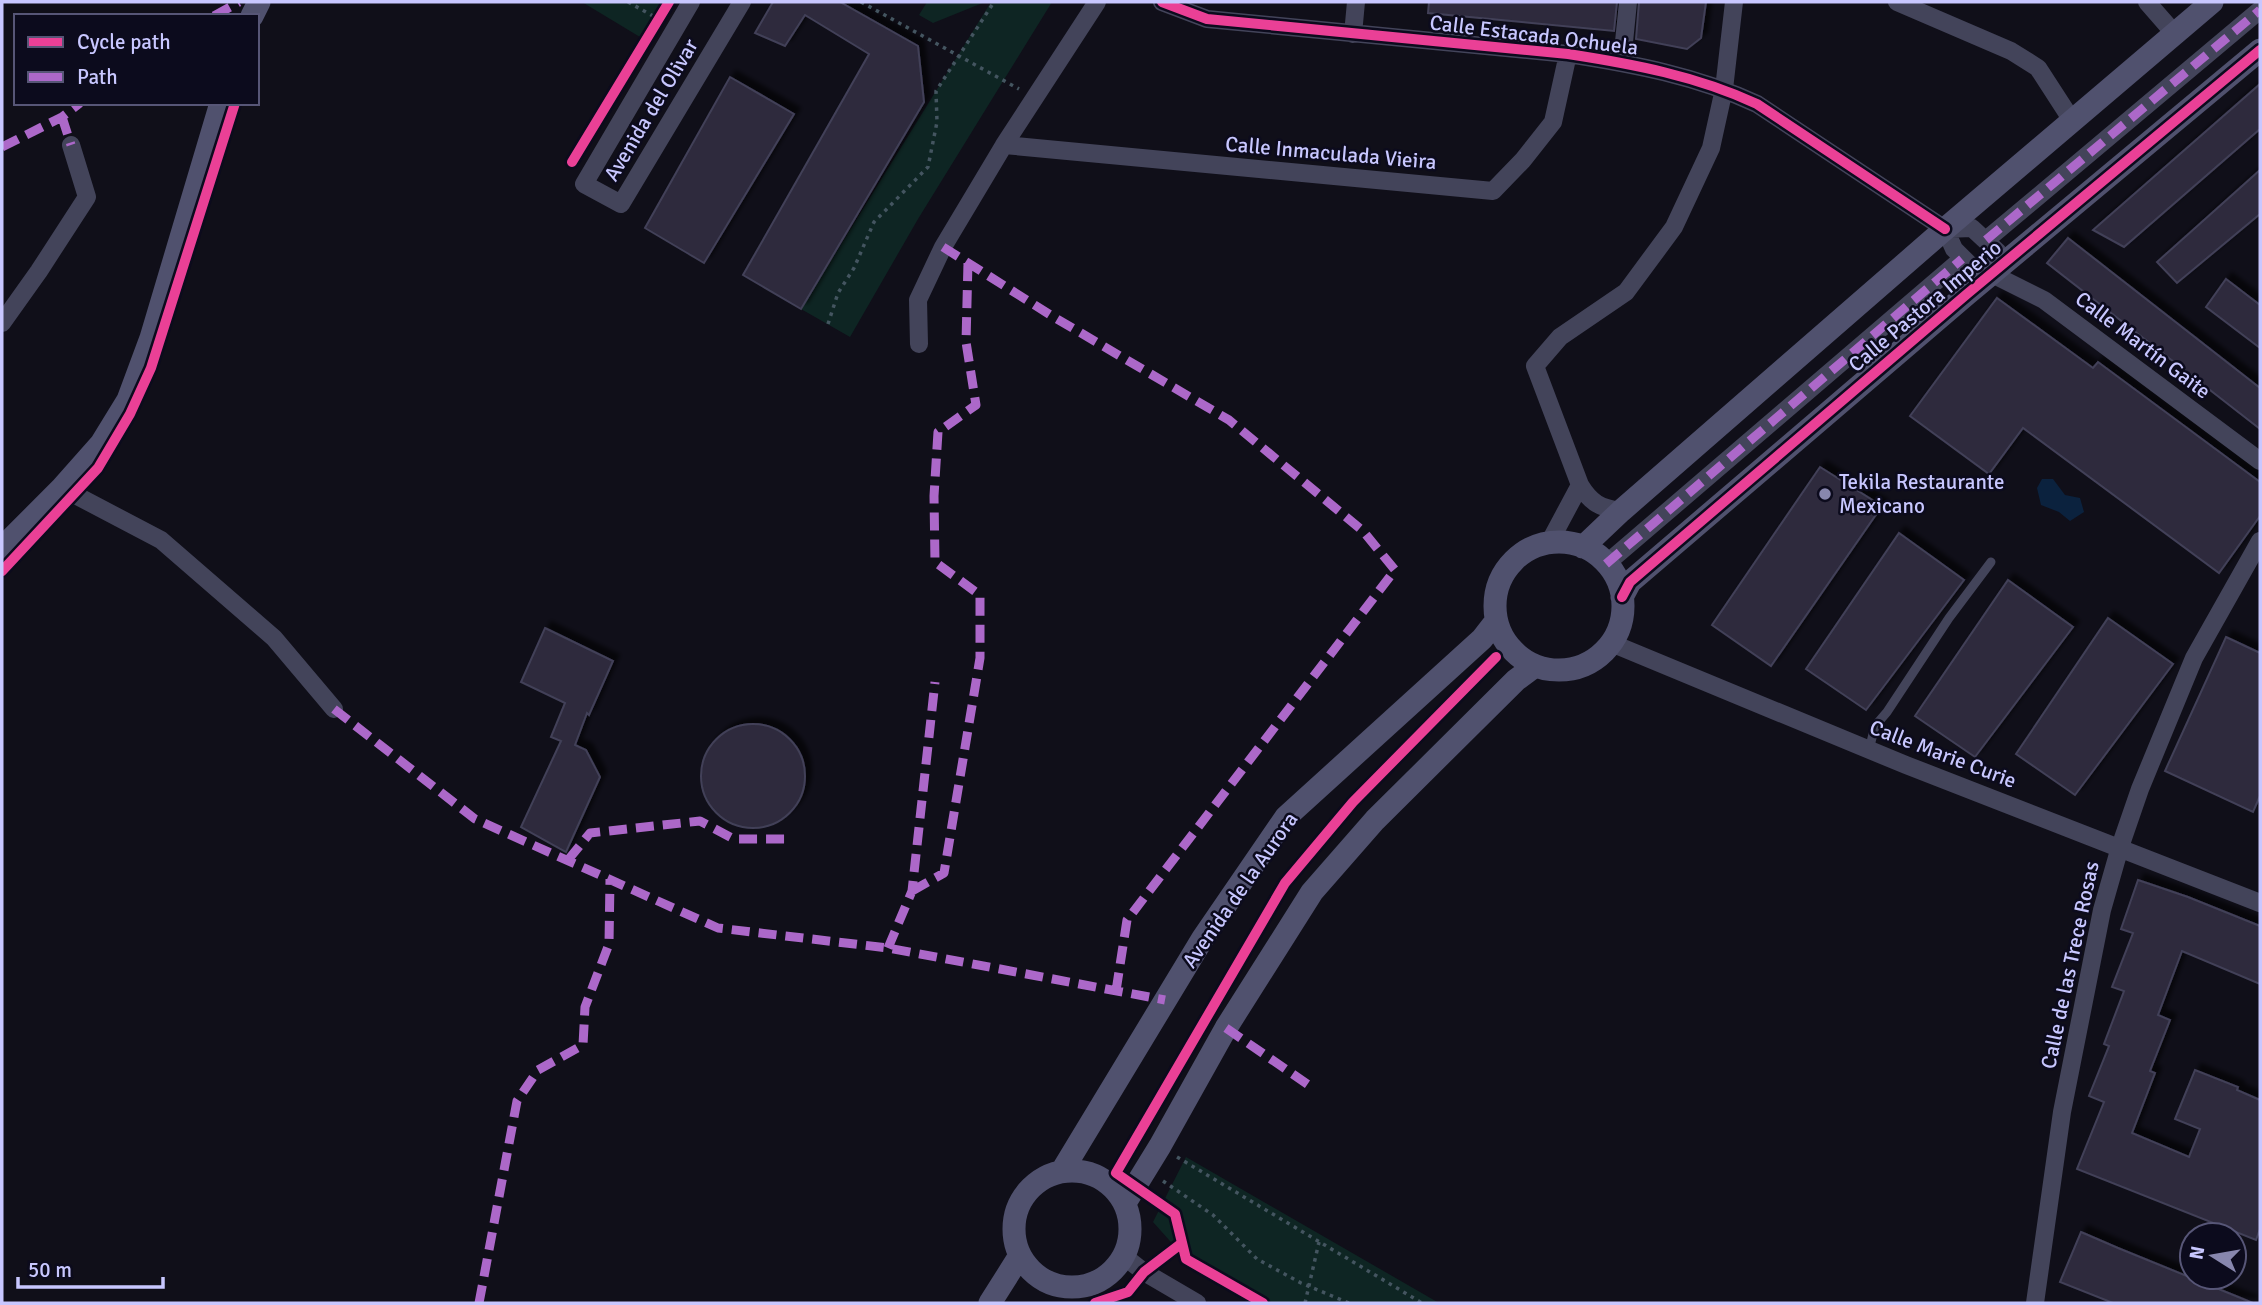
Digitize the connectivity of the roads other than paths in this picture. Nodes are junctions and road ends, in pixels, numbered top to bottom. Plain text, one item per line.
1 (691, 2) edge
2 (742, 2) edge
3 (1097, 2) edge
4 (1162, 2) edge
5 (1356, 2) edge
6 (1628, 2) edge
7 (1734, 2) edge
8 (1897, 2) edge
9 (2147, 2) edge
10 (2212, 2) edge
11 (2260, 10) edge
12 (2174, 33) junction
13 (1353, 34) junction
14 (2260, 50) edge
15 (1568, 54) junction
16 (1622, 62) junction
17 (1724, 89) junction
18 (220, 105) edge
19 (2073, 121) junction
20 (71, 145) dead end
21 (1004, 145) junction
22 (1945, 229) junction
23 (1986, 240) junction
24 (1962, 259) junction
25 (1992, 275) junction
26 (2, 323) edge
27 (919, 344) dead end
28 (2260, 461) edge
29 (1580, 485) junction
30 (62, 488) junction
31 (1621, 511) junction
32 (2260, 541) edge
33 (1549, 543) junction
34 (1583, 547) junction
35 (2, 548) edge
36 (1991, 562) dead end
37 (1606, 564) junction
38 (1622, 597) junction
39 (1496, 621) junction
40 (1611, 643) junction
41 (1535, 666) junction
42 (334, 709) dead end
43 (1869, 750) junction
44 (2120, 847) junction
45 (2260, 903) edge
46 (1062, 1171) junction
47 (1125, 1203) junction
48 (1019, 1257) junction
49 (1125, 1257) junction
50 (1078, 1296) edge
51 (989, 1303) edge
52 (1196, 1303) edge
53 (2035, 1303) edge

1 - 2 street, Avenida del Olivar
3 - 21 street
4 - 13 street, Calle Estacada Ochuela
5 - 13 street
6 - 16 street
7 - 17 street
8 - 19 street
9 - 12 street
10 - 12 street, Calle Pastora Imperio
11 - 23 street
12 - 19 street, Calle Pastora Imperio
13 - 15 street, Calle Estacada Ochuela
14 - 25 street, Calle Pastora Imperio
15 - 16 street, Calle Estacada Ochuela
15 - 21 street, Calle Inmaculada Vieira
16 - 17 street, Calle Estacada Ochuela
17 - 22 street, Calle Estacada Ochuela
17 - 29 street
18 - 30 street
19 - 22 street, Calle Pastora Imperio
20 - 26 street
21 - 27 street
22 - 23 street
22 - 24 street
22 - 31 street, Calle Pastora Imperio
23 - 25 street
24 - 25 street, Calle Martín Gaite
24 - 37 street
25 - 28 street, Calle Martín Gaite
25 - 38 street, Calle Pastora Imperio
29 - 31 street
29 - 33 street
30 - 35 street
30 - 42 street
31 - 34 street, Calle Pastora Imperio
32 - 44 street, Calle de las Trece Rosas
33 - 34 street
33 - 39 street
34 - 37 street
36 - 43 lane
37 - 38 street
38 - 40 street
39 - 41 street
39 - 46 street, Avenida de la Aurora
40 - 41 street
40 - 43 street, Calle Marie Curie
41 - 47 street
43 - 44 street, Calle Marie Curie
44 - 45 street, Calle Marie Curie
44 - 53 street, Calle de las Trece Rosas
46 - 47 street
46 - 48 street
47 - 49 street
48 - 50 street
48 - 51 street
49 - 50 street
49 - 52 street

